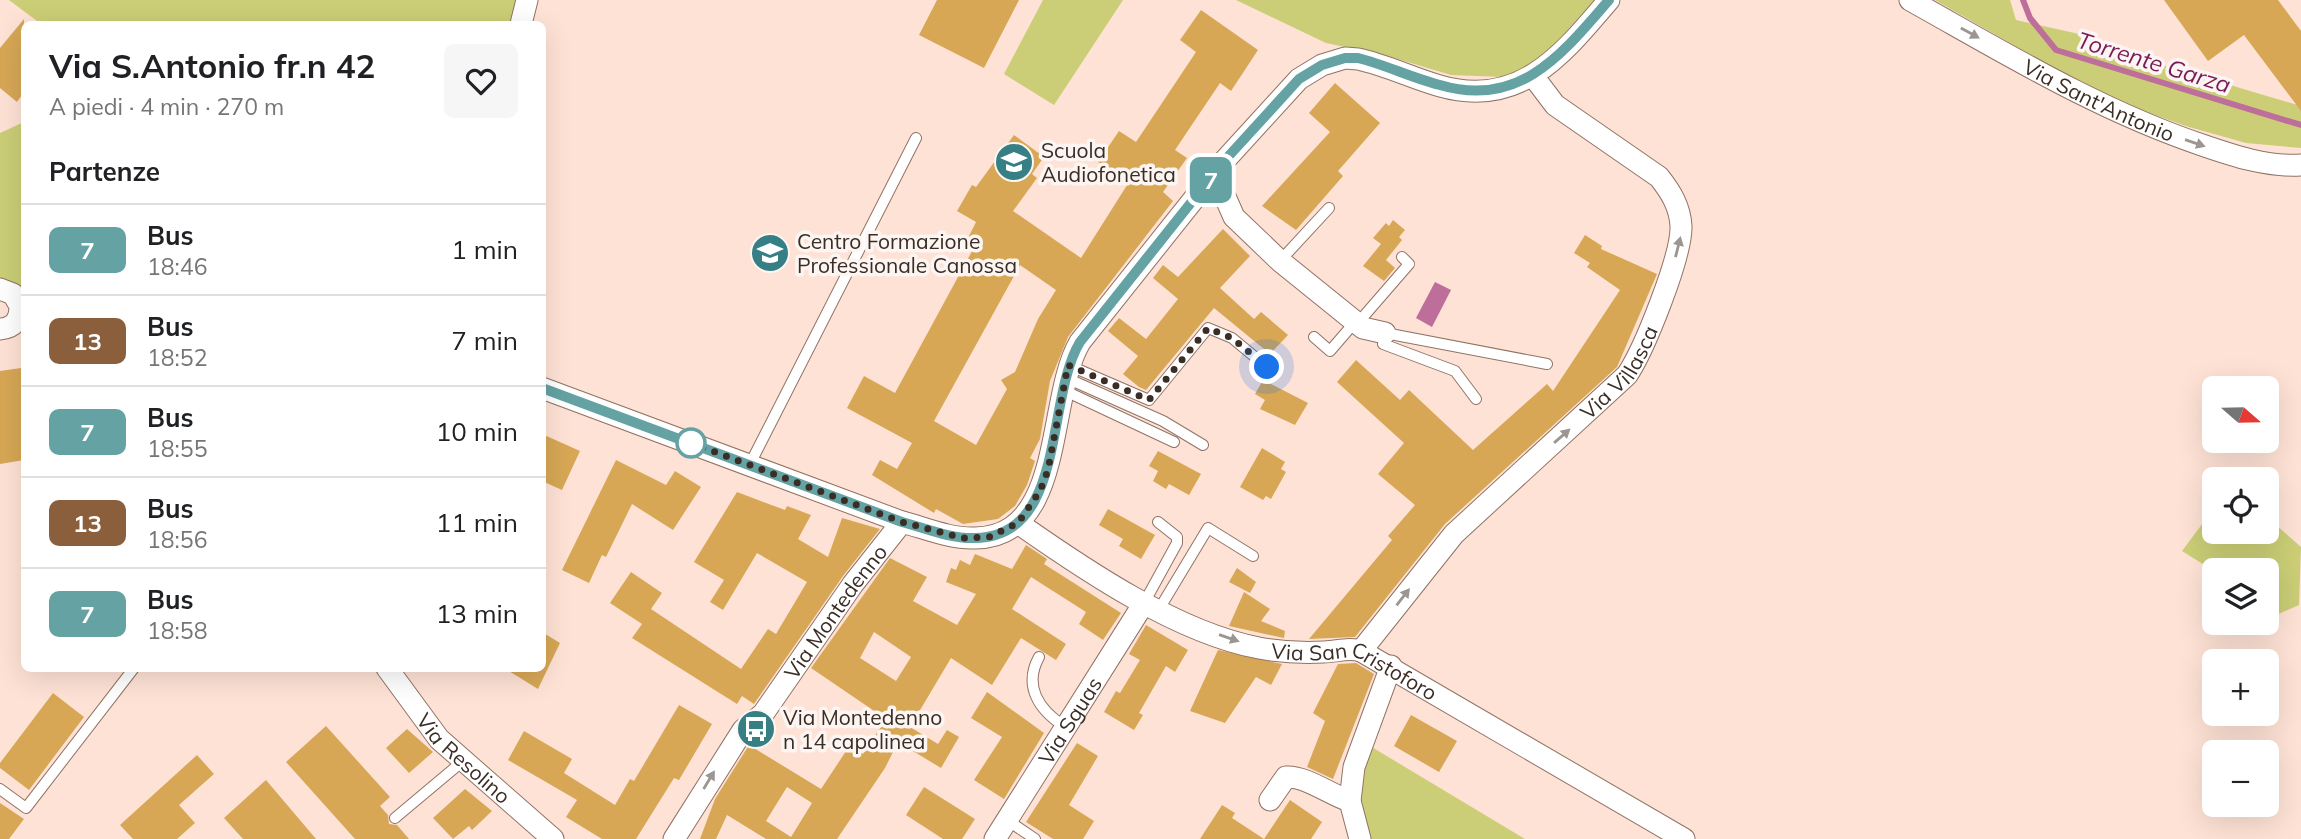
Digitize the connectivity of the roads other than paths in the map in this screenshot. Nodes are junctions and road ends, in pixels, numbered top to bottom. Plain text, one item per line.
1 (527, 0) edge
2 (1609, 0) edge
3 (1910, 0) edge
4 (522, 21) edge
5 (1533, 76) junction
6 (916, 138) dead end
7 (2301, 165) edge
8 (1215, 174) junction
9 (1193, 201) junction
10 (1329, 208) dead end
11 (1234, 217) junction
12 (1402, 257) dead end
13 (1280, 261) junction
14 (0, 289) edge
15 (21, 310) edge
16 (21, 314) edge
17 (1359, 325) junction
18 (0, 329) edge
19 (1314, 337) dead end
20 (1384, 338) junction
21 (1547, 364) dead end
22 (1267, 367) dead end
23 (1064, 377) junction
24 (546, 389) edge
25 (1476, 399) dead end
26 (1174, 442) dead end
27 (1203, 445) dead end
28 (763, 465) junction
29 (902, 522) junction
30 (1158, 522) dead end
31 (1018, 523) junction
32 (1253, 556) dead end
33 (1151, 607) junction
34 (1361, 651) junction
35 (1039, 657) dead end
36 (1391, 666) junction
37 (131, 672) edge
38 (390, 672) edge
39 (1065, 726) junction
40 (463, 761) junction
41 (0, 789) edge
42 (1270, 800) dead end
43 (1350, 801) junction
44 (395, 818) dead end
45 (1007, 820) junction
46 (553, 839) edge
47 (674, 839) edge
48 (995, 839) edge
49 (1035, 839) edge
50 (1360, 839) edge
51 (1684, 839) edge

1 - 4 street
2 - 5 street
3 -> 7 street, Via Sant'Antonio
5 - 8 street
34 -> 5 street, Via Villasca
6 - 28 lane
8 - 9 street
8 - 11 street
9 - 11 street
9 - 23 street
10 - 13 lane
11 - 13 street
12 - 17 lane
13 - 17 street
14 - 15 street
16 - 18 street
17 - 19 lane
17 - 20 street
20 - 21 lane
20 - 25 lane
22 - 23 lane
23 - 26 lane
23 - 27 lane
23 - 31 street
24 - 28 street
28 - 29 street
29 - 31 street
47 -> 29 street, Via Montedenno
30 - 33 lane
31 - 33 street, Via San Cristoforo
32 - 33 lane
33 -> 34 street, Via San Cristoforo
33 - 39 street, Via Sguas
34 - 36 street, Via San Cristoforo
35 - 39 lane
36 - 43 street
36 - 51 street, Via San Cristoforo
37 - 41 lane
38 - 40 street, Via Resolino
39 - 45 street, Via Sguas
40 - 44 lane
40 - 46 street, Via Resolino
42 - 43 street
43 - 50 street
45 - 48 street, Via Sguas
45 - 49 lane

